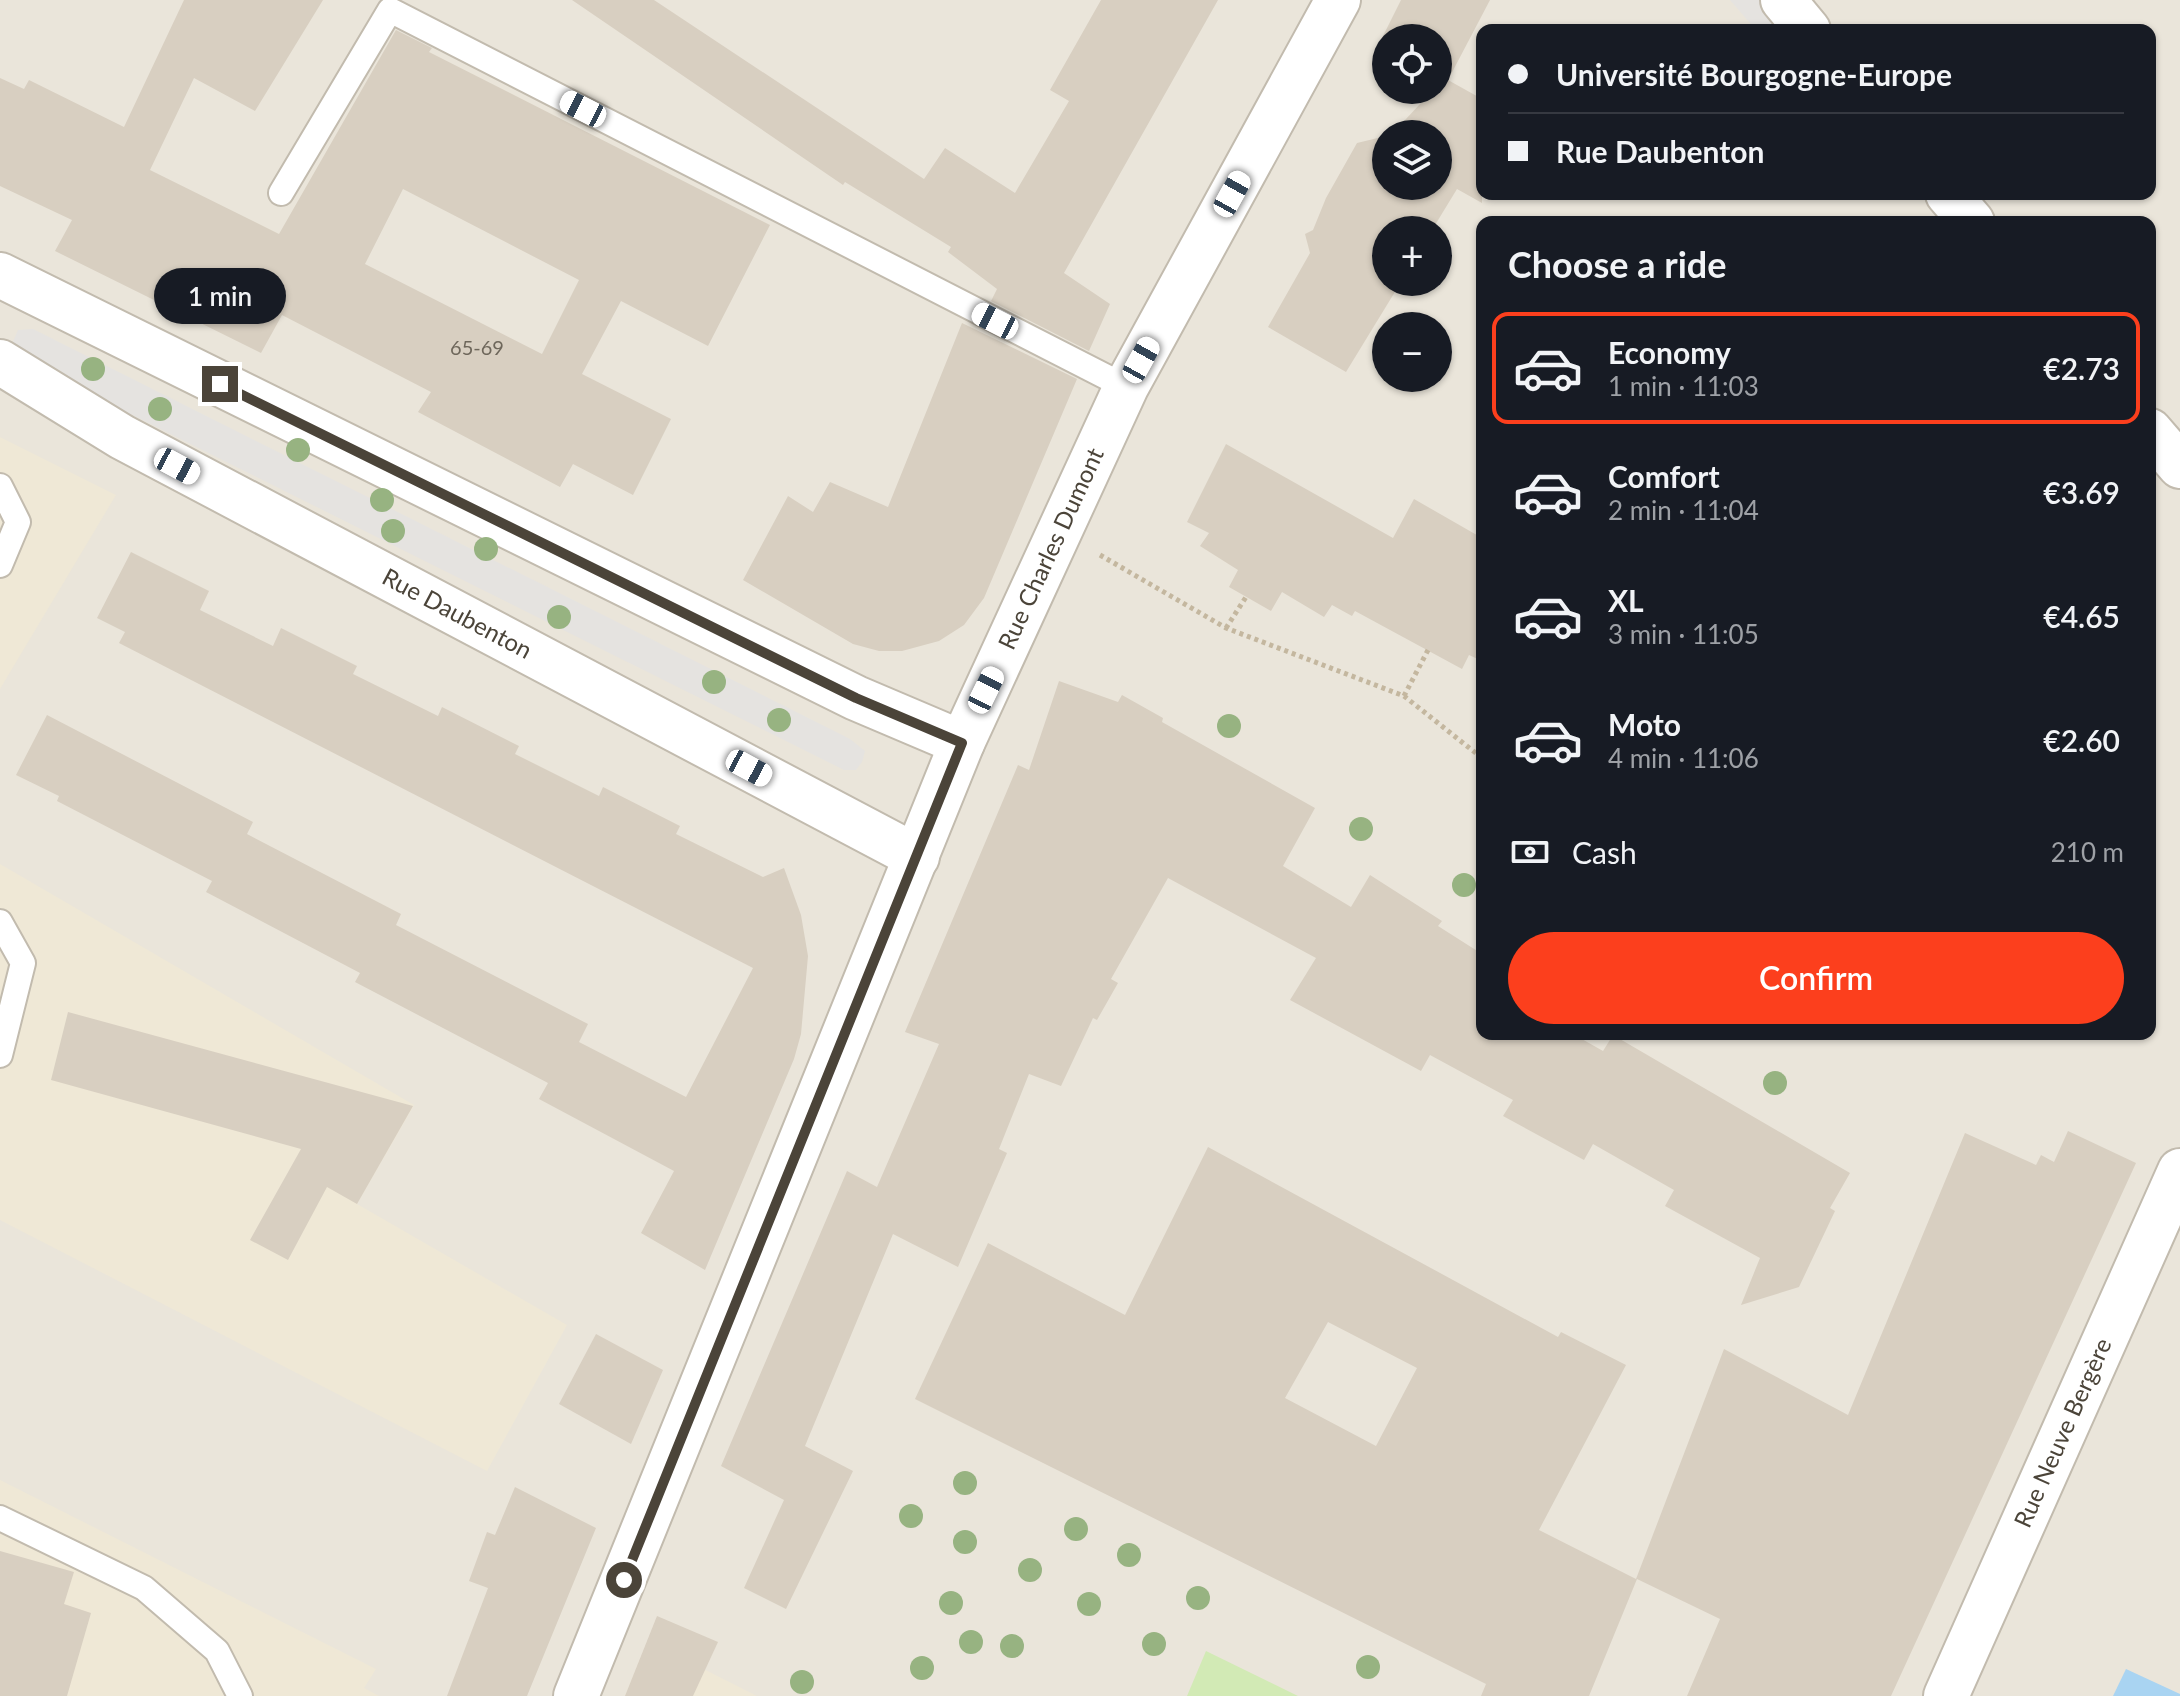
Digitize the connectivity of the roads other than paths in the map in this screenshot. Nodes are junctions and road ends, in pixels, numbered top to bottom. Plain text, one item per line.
1 (1338, 0) edge
2 (1783, 0) edge
3 (1803, 24) edge
4 (281, 193) dead end
5 (1953, 200) edge
6 (1967, 216) edge
7 (0, 275) edge
8 (0, 362) edge
9 (1126, 387) junction
10 (2156, 438) edge
11 (2180, 466) edge
12 (0, 486) edge
13 (0, 565) edge
14 (962, 743) junction
15 (917, 857) junction
16 (0, 922) edge
17 (0, 1055) edge
18 (2180, 1171) edge
19 (0, 1518) edge
20 (240, 1696) edge
21 (576, 1696) edge
22 (1946, 1696) edge

1 - 9 street, Rue Charles Dumont
2 - 3 street
4 - 9 lane
5 - 6 street
7 - 14 street
8 - 15 street, Rue Daubenton
9 - 14 street, Rue Charles Dumont
10 - 11 street
12 - 13 lane
14 - 15 street, Rue Charles Dumont
15 - 21 street, Rue Charles Dumont
16 - 17 lane
18 - 22 street, Rue Neuve Bergère
19 - 20 lane

